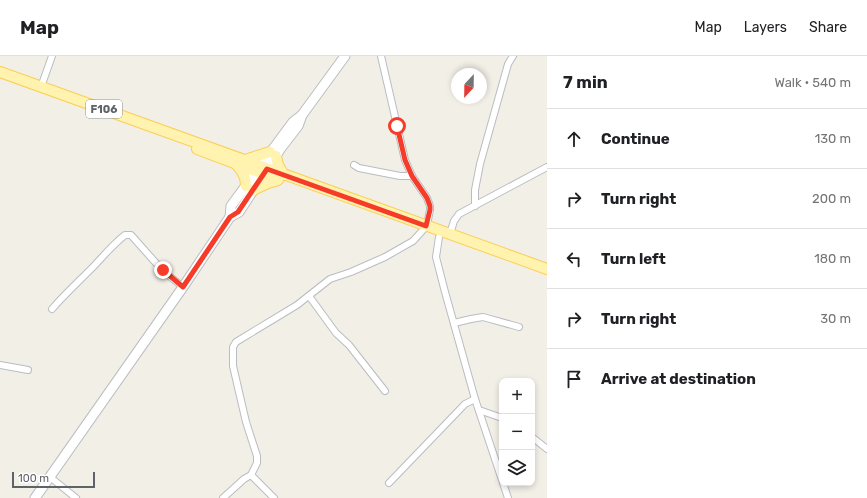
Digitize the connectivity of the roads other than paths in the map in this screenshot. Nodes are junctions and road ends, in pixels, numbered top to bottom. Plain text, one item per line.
1 (52, 56) edge
2 (345, 56) edge
3 (381, 56) edge
4 (512, 56) edge
5 (0, 72) edge
6 (0, 79) edge
7 (41, 87) junction
8 (273, 154) junction
9 (241, 163) junction
10 (354, 165) dead end
11 (547, 168) edge
12 (262, 170) junction
13 (412, 176) junction
14 (281, 178) junction
15 (250, 188) junction
16 (475, 206) junction
17 (424, 228) junction
18 (450, 234) junction
19 (439, 237) junction
20 (547, 269) edge
21 (547, 275) edge
22 (183, 287) junction
23 (309, 296) junction
24 (52, 309) dead end
25 (454, 323) junction
26 (519, 327) dead end
27 (0, 365) edge
28 (28, 370) dead end
29 (386, 391) dead end
30 (475, 399) junction
31 (479, 410) junction
32 (499, 417) edge
33 (535, 440) edge
34 (547, 450) edge
35 (499, 471) edge
36 (251, 475) junction
37 (50, 477) junction
38 (389, 483) dead end
39 (504, 486) edge
40 (35, 498) edge
41 (76, 498) edge
42 (223, 498) edge
43 (274, 498) edge
44 (508, 498) edge

1 - 7 street
2 - 8 main road
3 - 13 street
4 - 16 street
5 - 7 main road, F106
6 - 9 main road, F106
7 - 9 main road, F106
8 - 9 main road
8 - 12 main road
8 - 14 main road
9 - 12 main road, F106
9 - 15 main road
10 - 13 street
11 - 16 street
12 - 14 main road, F106
12 - 15 main road
13 - 17 street
14 - 15 main road
14 - 17 main road, F106
15 - 22 main road
16 - 18 street
17 - 18 main road, F106
17 - 19 main road, F106
17 - 23 street
18 - 20 main road, F106
19 - 21 main road, F106
19 - 25 street
22 - 24 street
22 - 37 main road
23 - 29 street
23 - 36 street
25 - 26 street
25 - 30 street
27 - 28 street
30 - 31 street
30 - 38 street
31 - 32 street
31 - 35 street
33 - 34 street
36 - 42 street
36 - 43 street
37 - 40 main road
37 - 41 street
39 - 44 street

